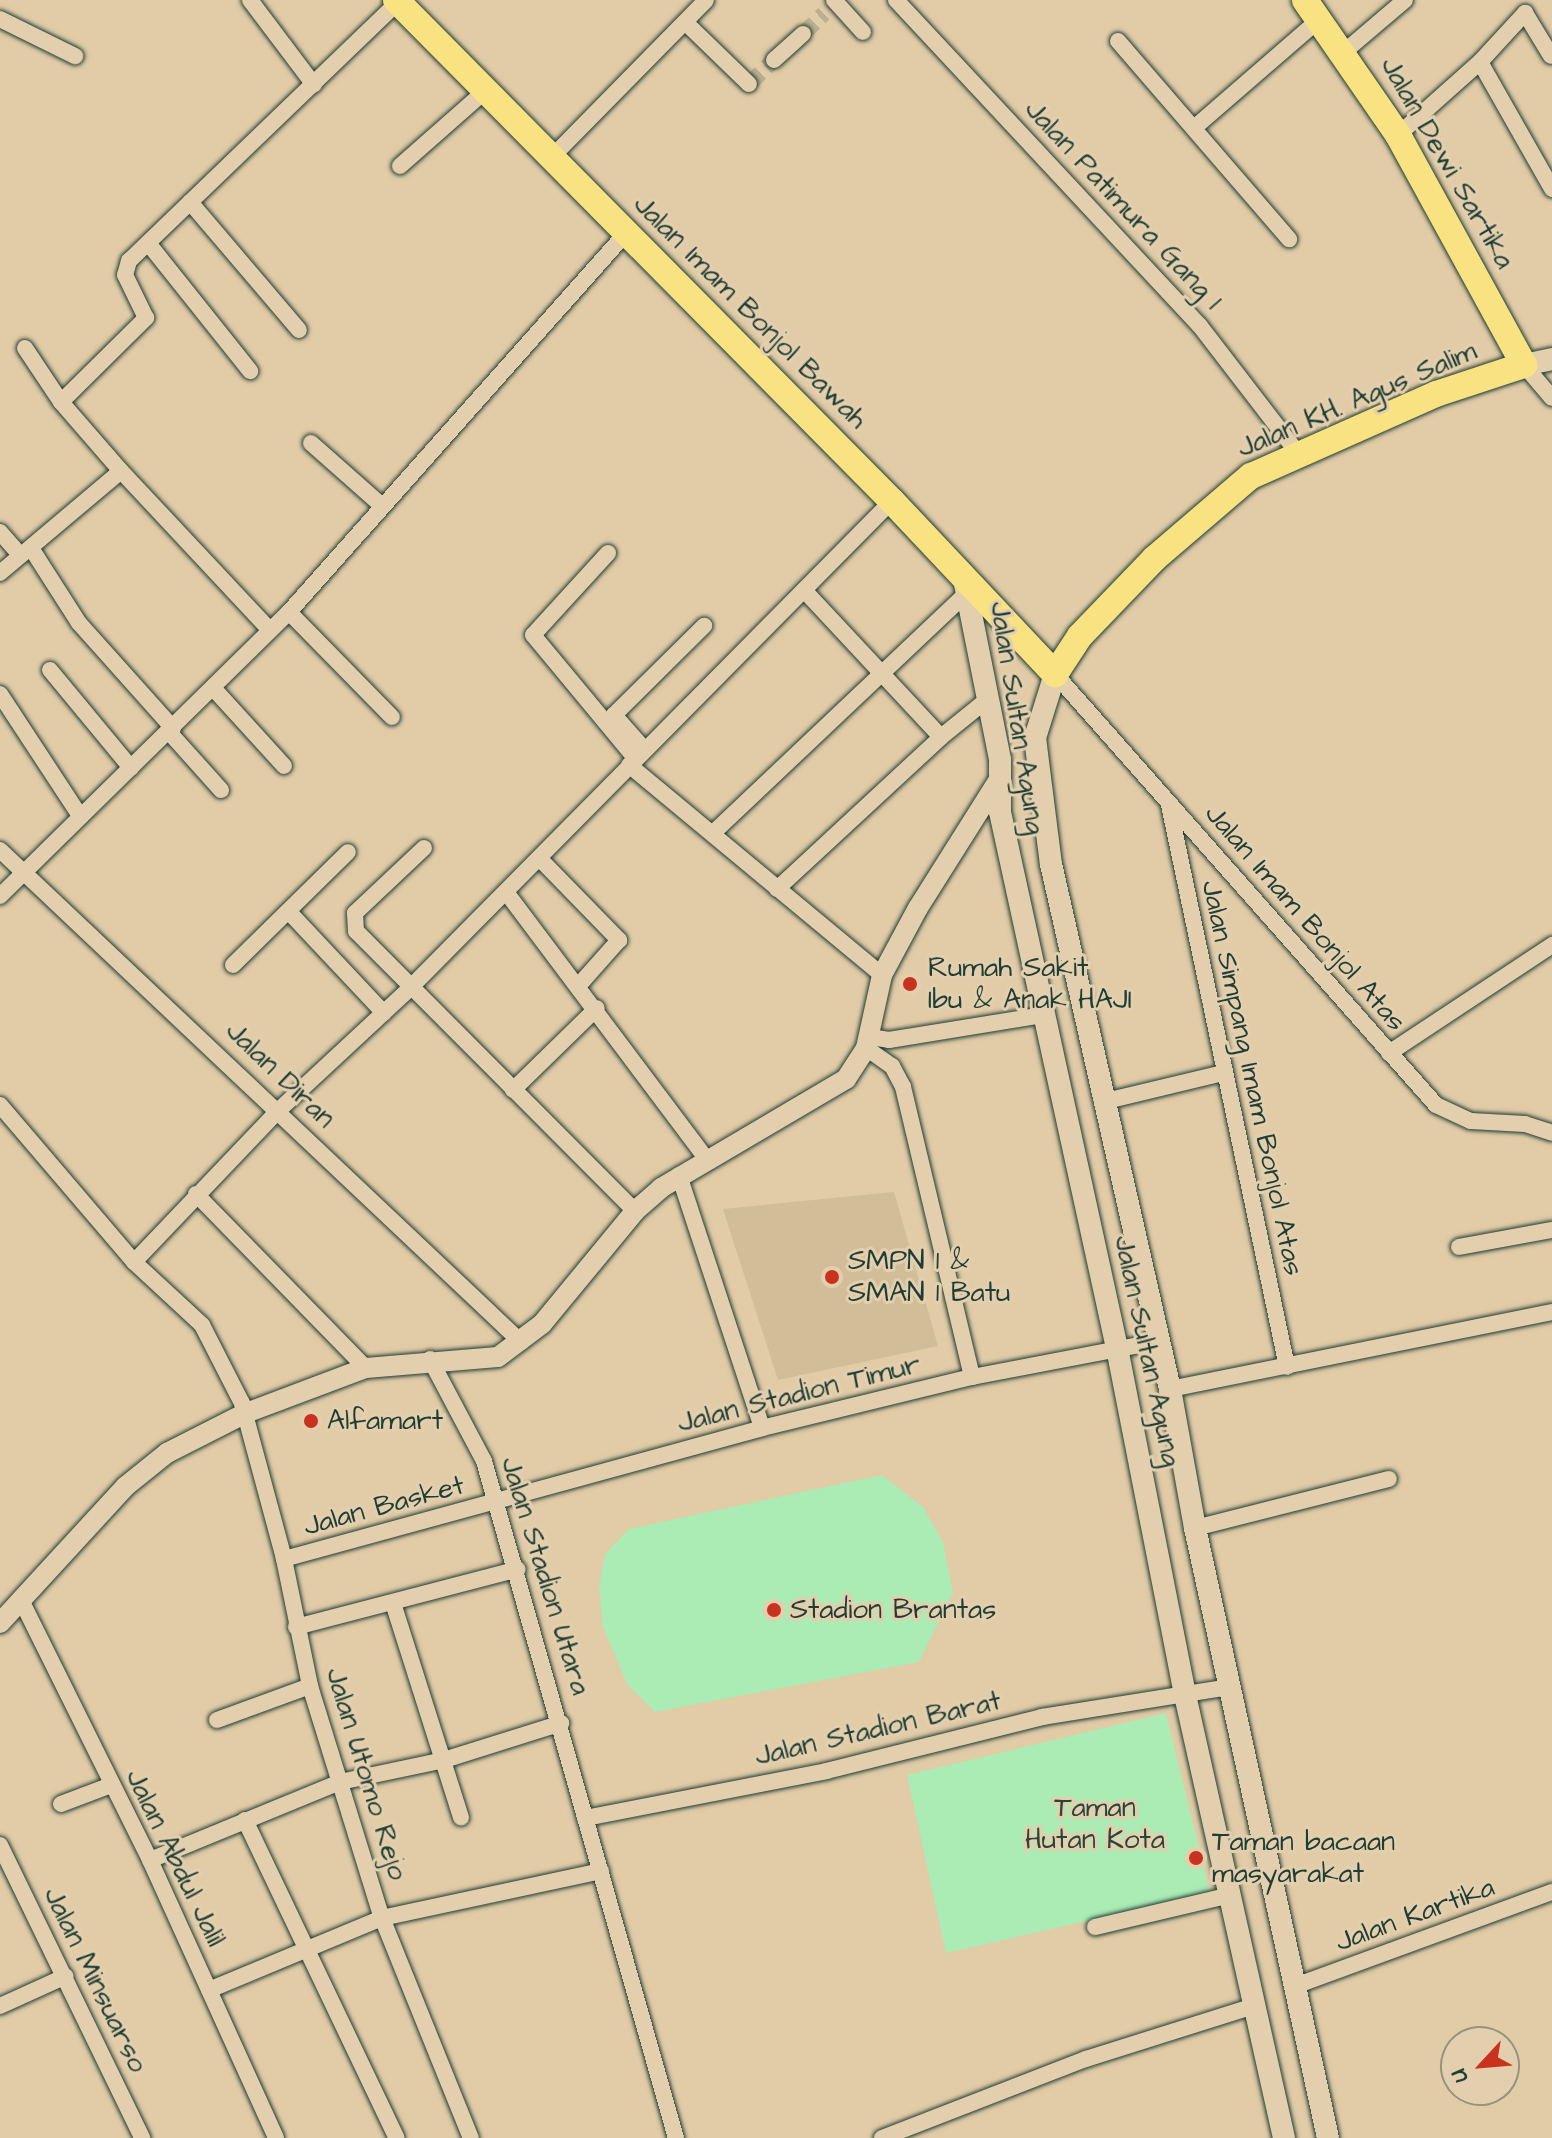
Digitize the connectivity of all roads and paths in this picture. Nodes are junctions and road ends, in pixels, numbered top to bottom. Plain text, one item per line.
1 (250, 0) edge
2 (706, 0) edge
3 (896, 0) edge
4 (1405, 0) edge
5 (397, 1) edge
6 (831, 5) edge
7 (1312, 9) edge
8 (0, 19) edge
9 (685, 22) junction
10 (863, 32) dead end
11 (803, 34) tunnel mouth
12 (1118, 41) dead end
13 (1344, 52) junction
14 (75, 56) dead end
15 (1551, 56) edge
16 (774, 60) tunnel mouth
17 (1480, 62) junction
18 (749, 84) dead end
19 (314, 85) junction
20 (485, 91) junction
21 (1194, 128) junction
22 (1398, 135) junction
23 (551, 158) junction
24 (400, 166) dead end
25 (1552, 189) edge
26 (190, 202) junction
27 (627, 232) junction
28 (1289, 239) dead end
29 (148, 243) junction
30 (299, 330) dead end
31 (25, 348) dead end
32 (1552, 359) edge
33 (1524, 365) junction
34 (250, 371) dead end
35 (1552, 398) edge
36 (61, 402) junction
37 (311, 443) dead end
38 (1300, 456) junction
39 (121, 471) junction
40 (892, 501) junction
41 (380, 504) junction
42 (0, 532) edge
43 (23, 549) junction
44 (608, 553) dead end
45 (0, 573) edge
46 (965, 584) junction
47 (804, 590) junction
48 (289, 612) junction
49 (704, 626) dead end
50 (1011, 628) junction
51 (270, 630) junction
52 (976, 641) junction
53 (50, 670) dead end
54 (879, 671) junction
55 (1055, 674) junction
56 (214, 689) junction
57 (0, 694) edge
58 (988, 699) junction
59 (392, 717) dead end
60 (171, 730) junction
61 (941, 737) junction
62 (637, 758) junction
63 (284, 766) dead end
64 (131, 768) junction
65 (998, 781) junction
66 (221, 790) dead end
67 (1168, 801) junction
68 (80, 816) junction
69 (713, 833) junction
70 (424, 848) dead end
71 (0, 850) edge
72 (348, 852) dead end
73 (539, 858) junction
74 (25, 869) junction
75 (777, 889) junction
76 (506, 892) junction
77 (0, 896) edge
78 (290, 913) junction
79 (1552, 945) edge
80 (1071, 963) junction
81 (233, 965) dead end
82 (1034, 970) junction
83 (882, 975) junction
84 (580, 984) junction
85 (409, 989) junction
86 (597, 1008) junction
87 (384, 1013) junction
88 (1044, 1015) junction
89 (868, 1042) junction
90 (1389, 1053) junction
91 (1223, 1073) junction
92 (513, 1090) junction
93 (1102, 1102) junction
94 (0, 1105) edge
95 (279, 1110) junction
96 (1552, 1133) edge
97 (706, 1158) junction
98 (679, 1175) junction
99 (196, 1194) junction
100 (635, 1211) junction
101 (1552, 1230) edge
102 (1459, 1247) dead end
103 (134, 1262) junction
104 (1552, 1312) edge
105 (1160, 1341) junction
106 (521, 1342) junction
107 (1117, 1348) junction
108 (430, 1359) junction
109 (1287, 1367) junction
110 (366, 1368) junction
111 (972, 1377) junction
112 (1170, 1389) junction
113 (246, 1413) junction
114 (762, 1428) junction
115 (1389, 1479) dead end
116 (497, 1502) junction
117 (1195, 1528) junction
118 (284, 1559) junction
119 (518, 1569) junction
120 (22, 1602) junction
121 (393, 1603) junction
122 (0, 1623) edge
123 (296, 1627) junction
124 (310, 1686) junction
125 (1229, 1687) junction
126 (1185, 1695) junction
127 (217, 1720) dead end
128 (561, 1723) junction
129 (444, 1760) junction
130 (340, 1782) junction
131 (111, 1785) junction
132 (61, 1804) dead end
133 (461, 1817) dead end
134 (585, 1818) junction
135 (245, 1820) junction
136 (0, 1845) edge
137 (150, 1860) junction
138 (601, 1871) junction
139 (1552, 1892) edge
140 (1230, 1895) junction
141 (382, 1918) junction
142 (1095, 1927) dead end
143 (309, 1951) junction
144 (66, 1976) junction
145 (1295, 1986) junction
146 (209, 1990) junction
147 (0, 2006) edge
148 (1254, 2006) junction
149 (142, 2138) edge
150 (276, 2138) edge
151 (397, 2138) edge
152 (471, 2138) edge
153 (676, 2138) edge
154 (882, 2138) edge
155 (1284, 2138) edge
156 (1328, 2138) edge

1 - 19 street
2 - 9 street
3 - 38 street, Jalan Patimura Gang 1
4 - 13 street
5 - 19 street
5 - 20 main road, Jalan Imam Bonjol Bawah
6 - 10 street
7 - 13 main road, Jalan Dewi Sartika
7 - 21 street
8 - 14 street
9 - 18 street
9 - 23 street
11 - 16 street
12 - 21 street
13 - 22 main road, Jalan Dewi Sartika
15 - 17 street
17 - 22 street
17 - 25 street
19 - 26 street
20 - 23 main road, Jalan Imam Bonjol Bawah
20 - 24 street
21 - 28 street
22 - 33 main road, Jalan Dewi Sartika
23 - 27 main road, Jalan Imam Bonjol Bawah
26 - 29 street
26 - 30 street
27 - 40 main road, Jalan Imam Bonjol Bawah
27 - 41 street
29 - 34 street
29 - 36 street
31 - 36 street
32 - 33 main road
33 - 35 street
33 - 38 main road, Jalan KH. Agus Salim
36 - 39 street
37 - 41 street
38 - 55 main road, Jalan KH. Agus Salim
39 - 43 street
39 - 51 street
40 - 46 main road, Jalan Imam Bonjol Bawah
40 - 47 street
41 - 48 street
42 - 43 street
43 - 45 street
43 - 60 street
44 - 62 street
46 - 50 main road, Jalan Imam Bonjol Bawah
46 - 52 main road, Jalan Sultan Agung
46 - 54 street
47 - 54 street
47 - 62 street
48 - 51 street
48 - 59 street
49 - 62 street
50 - 52 main road
50 - 55 main road, Jalan Imam Bonjol Bawah
51 - 56 street
52 - 58 main road, Jalan Sultan Agung
53 - 64 street
54 - 61 street
54 - 69 street
55 - 67 street, Jalan Imam Bonjol Atas
55 - 80 main road, Jalan Sultan Agung
56 - 60 street
56 - 63 street
57 - 68 street
58 - 61 street
58 - 65 main road, Jalan Sultan Agung
60 - 64 street
60 - 66 street
61 - 75 street
62 - 69 street
62 - 73 street
64 - 68 street
65 - 82 main road, Jalan Sultan Agung
65 - 83 street
67 - 90 street, Jalan Imam Bonjol Atas
67 - 91 street, Jalan Simpang Imam Bonjol Atas
68 - 74 street
69 - 75 street
70 - 85 street
71 - 74 street, Jalan Diran
72 - 78 street
73 - 76 street
73 - 84 street
74 - 77 street
74 - 95 street, Jalan Diran
75 - 83 street
76 - 84 street
76 - 85 street
78 - 81 street
78 - 87 street
79 - 90 street
80 - 82 main road
80 - 93 main road, Jalan Sultan Agung
82 - 88 main road, Jalan Sultan Agung
83 - 89 street
84 - 86 street
85 - 87 street
85 - 92 street
86 - 92 street
86 - 97 street
87 - 95 street
88 - 89 street
88 - 107 main road, Jalan Sultan Agung
89 - 97 street
89 - 111 street
90 - 96 street, Jalan Imam Bonjol Atas
91 - 93 street
91 - 109 street, Jalan Simpang Imam Bonjol Atas
92 - 100 street
93 - 105 main road, Jalan Sultan Agung
94 - 103 street, Jalan Utomo Rejo
95 - 99 street
95 - 106 street, Jalan Diran
97 - 98 street
98 - 100 street
98 - 114 street
99 - 103 street
99 - 110 street
100 - 106 street
101 - 102 street
103 - 113 street, Jalan Utomo Rejo
104 - 109 street
105 - 107 street, Jalan Stadion Timur
105 - 112 main road, Jalan Sultan Agung
106 - 108 street
107 - 111 street, Jalan Stadion Timur
107 - 126 main road, Jalan Sultan Agung
108 - 110 street
108 - 116 street, Jalan Stadion Utara
109 - 112 street
110 - 113 street
111 - 114 street, Jalan Stadion Timur
112 - 117 main road, Jalan Sultan Agung
113 - 118 street, Jalan Utomo Rejo
113 - 120 street
114 - 116 street, Jalan Stadion Timur
115 - 117 street
116 - 118 street, Jalan Basket
116 - 119 street, Jalan Stadion Utara
117 - 125 main road, Jalan Sultan Agung
118 - 123 street, Jalan Utomo Rejo
119 - 121 street
119 - 128 street, Jalan Stadion Utara
120 - 122 street
120 - 131 street, Jalan Abdul Jalil
121 - 123 street
121 - 129 street
123 - 124 street, Jalan Utomo Rejo
124 - 127 street
124 - 130 street, Jalan Utomo Rejo
125 - 126 street, Jalan Stadion Barat
125 - 145 main road, Jalan Sultan Agung
126 - 134 street, Jalan Stadion Barat
126 - 140 main road, Jalan Sultan Agung
128 - 129 street
128 - 134 street, Jalan Stadion Utara
129 - 130 street
129 - 133 street
130 - 135 street
130 - 141 street, Jalan Utomo Rejo
131 - 132 street
131 - 137 street, Jalan Abdul Jalil
134 - 138 street, Jalan Stadion Utara
135 - 137 street
135 - 143 street
136 - 144 street, Jalan Minsuarso
137 - 146 street, Jalan Abdul Jalil
138 - 141 street
138 - 153 street, Jalan Stadion Utara
139 - 145 street, Jalan Kartika
140 - 142 street
140 - 148 main road, Jalan Sultan Agung
141 - 143 street
141 - 152 street, Jalan Utomo Rejo
143 - 146 street
143 - 151 street
144 - 147 street
144 - 149 street, Jalan Minsuarso
145 - 156 main road, Jalan Sultan Agung
146 - 150 street, Jalan Abdul Jalil
148 - 154 street
148 - 155 main road, Jalan Sultan Agung

